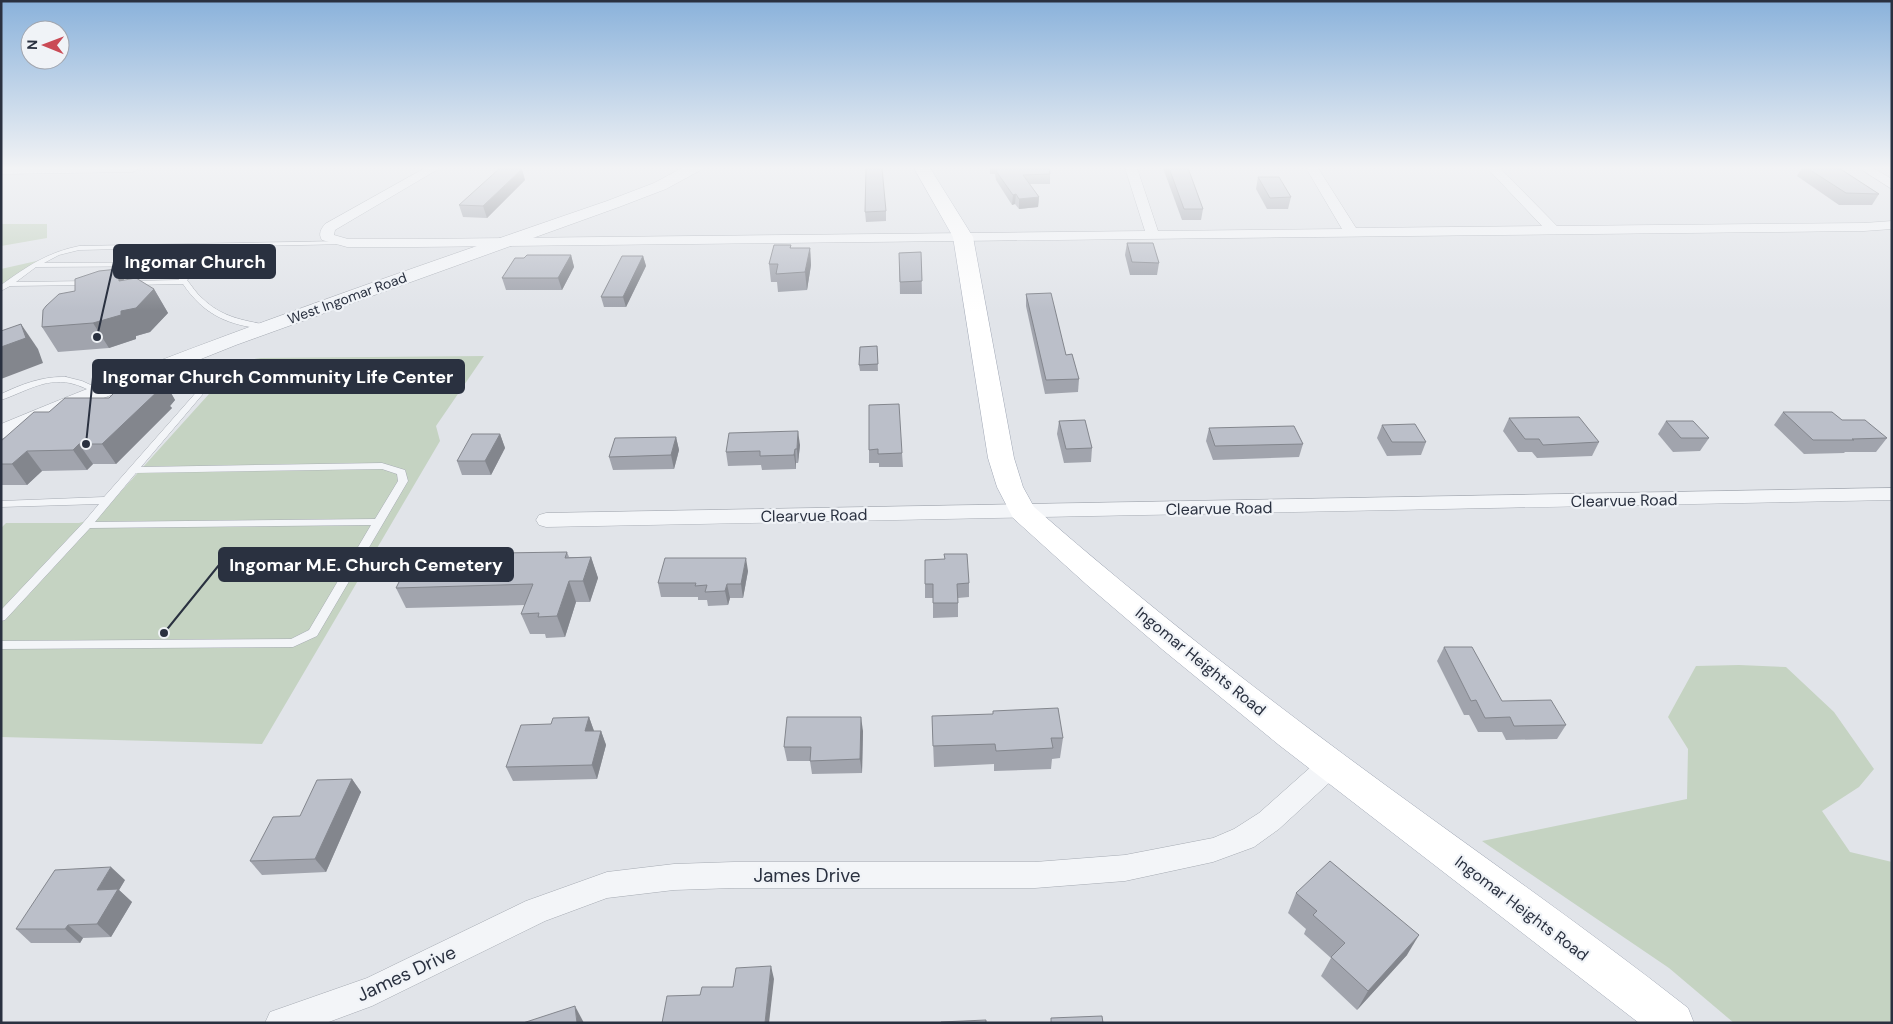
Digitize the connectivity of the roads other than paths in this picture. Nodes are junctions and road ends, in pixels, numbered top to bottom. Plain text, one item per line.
1 (348, 216) edge
2 (578, 216) edge
3 (950, 216) edge
4 (1147, 216) edge
5 (1341, 216) edge
6 (1538, 216) edge
7 (1892, 224) edge
8 (1552, 230) junction
9 (1351, 232) junction
10 (1153, 234) junction
11 (963, 237) junction
12 (506, 242) junction
13 (347, 243) junction
14 (34, 265) junction
15 (180, 282) junction
16 (94, 283) edge
17 (122, 283) edge
18 (8, 284) junction
19 (1, 289) edge
20 (264, 328) junction
21 (178, 359) junction
22 (100, 391) junction
23 (1, 397) edge
24 (1, 432) edge
25 (132, 470) junction
26 (1892, 494) edge
27 (107, 500) junction
28 (1, 504) edge
29 (1023, 512) junction
30 (546, 520) dead end
31 (378, 522) junction
32 (87, 525) junction
33 (1, 617) edge
34 (1, 645) edge
35 (1331, 765) junction
36 (281, 1023) edge
37 (1673, 1023) edge

1 - 13 street
2 - 12 street, West Ingomar Road
3 - 11 main road, Ingomar Heights Road
4 - 10 street
5 - 9 street
6 - 8 street
7 - 8 street
8 - 9 street
9 - 10 street
10 - 11 street
11 - 12 street
11 - 29 main road, Ingomar Heights Road
12 - 13 street
12 - 20 street, West Ingomar Road
13 - 14 lane
14 - 15 lane
14 - 18 lane
15 - 17 lane
15 - 20 lane
16 - 18 lane
18 - 19 lane
20 - 21 street, West Ingomar Road
21 - 22 street, West Ingomar Road
21 - 25 lane
22 - 23 lane
22 - 24 street, West Ingomar Road
25 - 27 lane
25 - 31 lane
26 - 29 street, Clearvue Road
27 - 28 lane
27 - 32 lane
29 - 30 street, Clearvue Road
29 - 35 main road, Ingomar Heights Road
31 - 32 lane
31 - 34 lane
32 - 33 lane
35 - 36 street, James Drive
35 - 37 main road, Ingomar Heights Road

